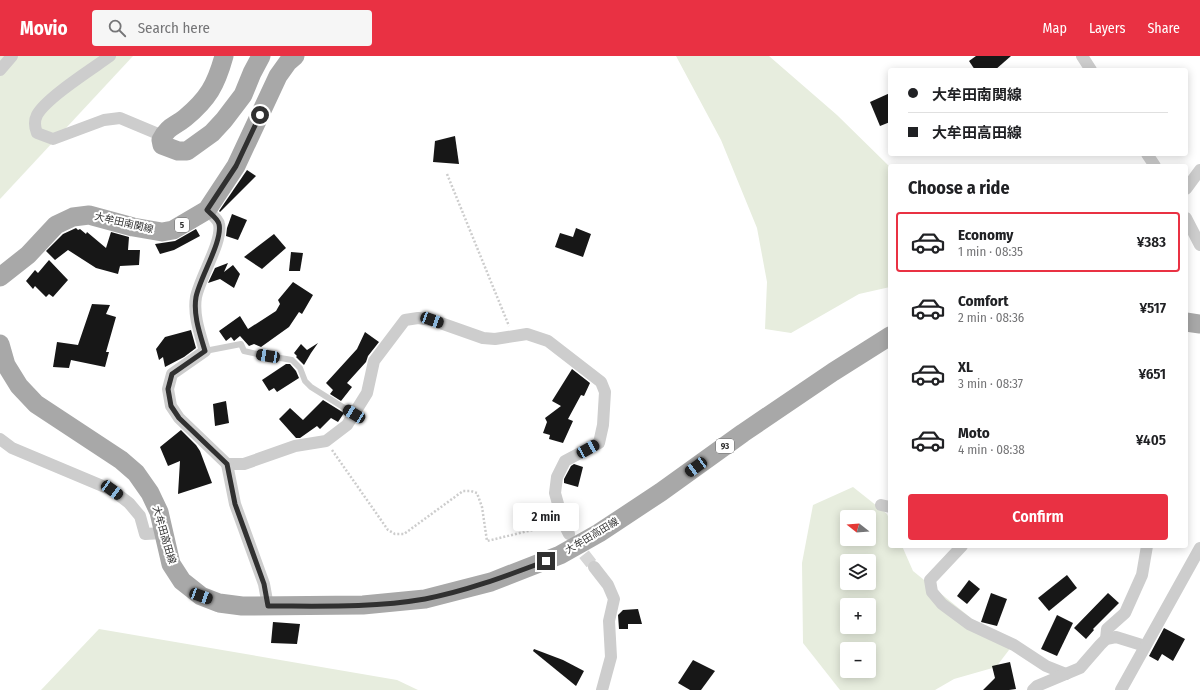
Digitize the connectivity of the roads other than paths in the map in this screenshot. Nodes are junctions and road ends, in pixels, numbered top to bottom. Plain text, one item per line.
1 (12, 56) edge
2 (110, 56) edge
3 (224, 56) edge
4 (261, 56) edge
5 (295, 56) edge
6 (1082, 56) edge
7 (1090, 68) edge
8 (0, 70) edge
9 (163, 136) junction
10 (1200, 170) edge
11 (1188, 186) edge
12 (207, 210) junction
13 (1188, 222) edge
14 (1200, 245) edge
15 (0, 277) edge
16 (888, 337) edge
17 (0, 344) edge
18 (205, 351) junction
19 (354, 414) junction
20 (0, 439) edge
21 (227, 464) junction
22 (163, 533) junction
23 (569, 534) tunnel mouth
24 (960, 548) edge
25 (1147, 548) edge
26 (1200, 548) edge
27 (594, 567) tunnel mouth
28 (268, 606) junction
29 (1106, 639) junction
30 (1145, 646) junction
31 (1066, 674) junction
32 (602, 690) edge
33 (1032, 690) edge
34 (1121, 690) edge

1 - 8 street
2 - 9 street
3 - 9 main road
4 - 9 main road
5 - 12 main road, 大牟田南関線 / 5
6 - 7 street
10 - 11 street
12 - 15 main road, 大牟田南関線 / 5
12 - 18 street
13 - 14 street
16 - 28 main road, 大牟田高田線 / 93
17 - 22 main road, 大牟田高田線 / 93
18 - 19 lane
18 - 21 street
19 - 21 street
19 - 23 street
20 - 22 street
21 - 28 street
22 - 28 main road, 大牟田高田線 / 93
24 - 31 street
25 - 29 street
26 - 30 street
27 - 32 street
29 - 30 street
29 - 31 street
30 - 34 street
31 - 33 street

